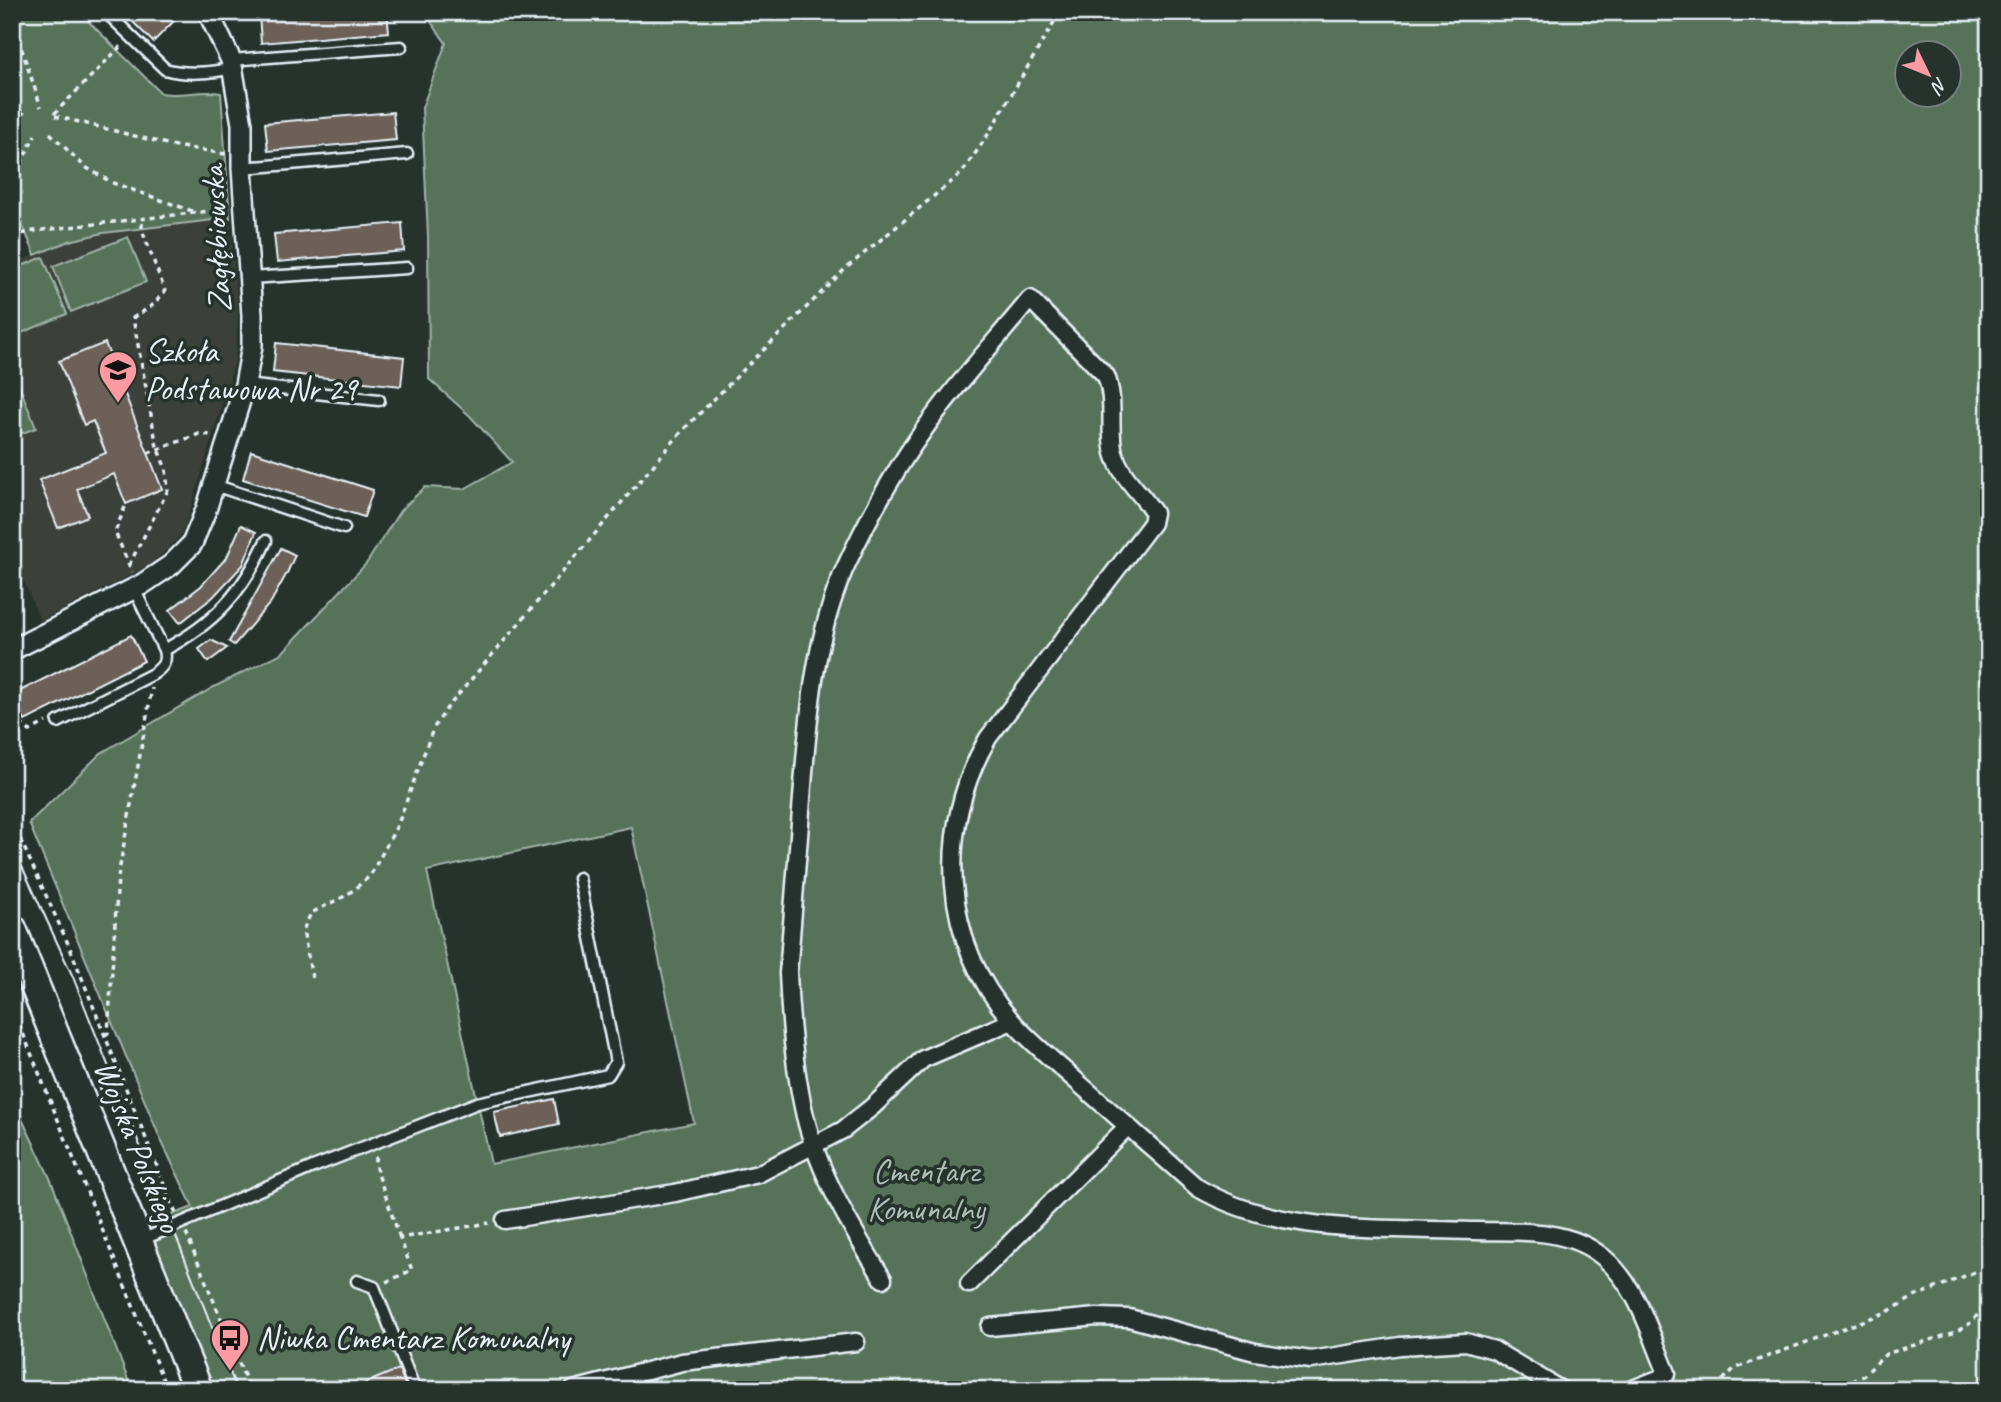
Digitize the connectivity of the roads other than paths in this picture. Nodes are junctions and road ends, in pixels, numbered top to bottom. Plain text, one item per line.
1 (106, 12) edge
2 (208, 12) edge
3 (401, 47) dead end
4 (232, 64) junction
5 (407, 154) dead end
6 (237, 162) junction
7 (407, 268) dead end
8 (250, 278) junction
9 (245, 385) junction
10 (379, 400) dead end
11 (214, 485) junction
12 (344, 528) dead end
13 (266, 541) dead end
14 (136, 582) junction
15 (12, 650) edge
16 (164, 650) junction
17 (55, 720) road end
18 (579, 878) dead end
19 (12, 929) edge
20 (1012, 1021) junction
21 (1127, 1128) dead end
22 (815, 1146) junction
23 (505, 1220) road end
24 (138, 1241) junction
25 (883, 1279) dead end
26 (357, 1281) dead end
27 (968, 1284) dead end
28 (990, 1327) dead end
29 (856, 1342) dead end
30 (198, 1390) edge
31 (415, 1390) edge
32 (573, 1390) edge
33 (1561, 1390) edge
34 (1630, 1390) edge

1 - 4 lane
2 - 4 street, Zagłębiowska
3 - 4 lane
4 - 6 street, Zagłębiowska
5 - 6 lane
6 - 8 street, Zagłębiowska
7 - 8 lane
8 - 9 street, Zagłębiowska
9 - 10 lane
9 - 11 street, Zagłębiowska
11 - 12 lane
11 - 14 street, Zagłębiowska
13 - 16 lane
14 - 15 street, Zagłębiowska
14 - 16 lane
16 - 17 lane
18 - 24 lane
19 - 24 main road, Wojska Polskiego
20 - 22 street
20 - 22 street
20 - 34 street
21 - 27 street
22 - 23 street
22 - 25 street
24 - 30 main road, Wojska Polskiego
26 - 31 lane
28 - 33 street
29 - 32 street

